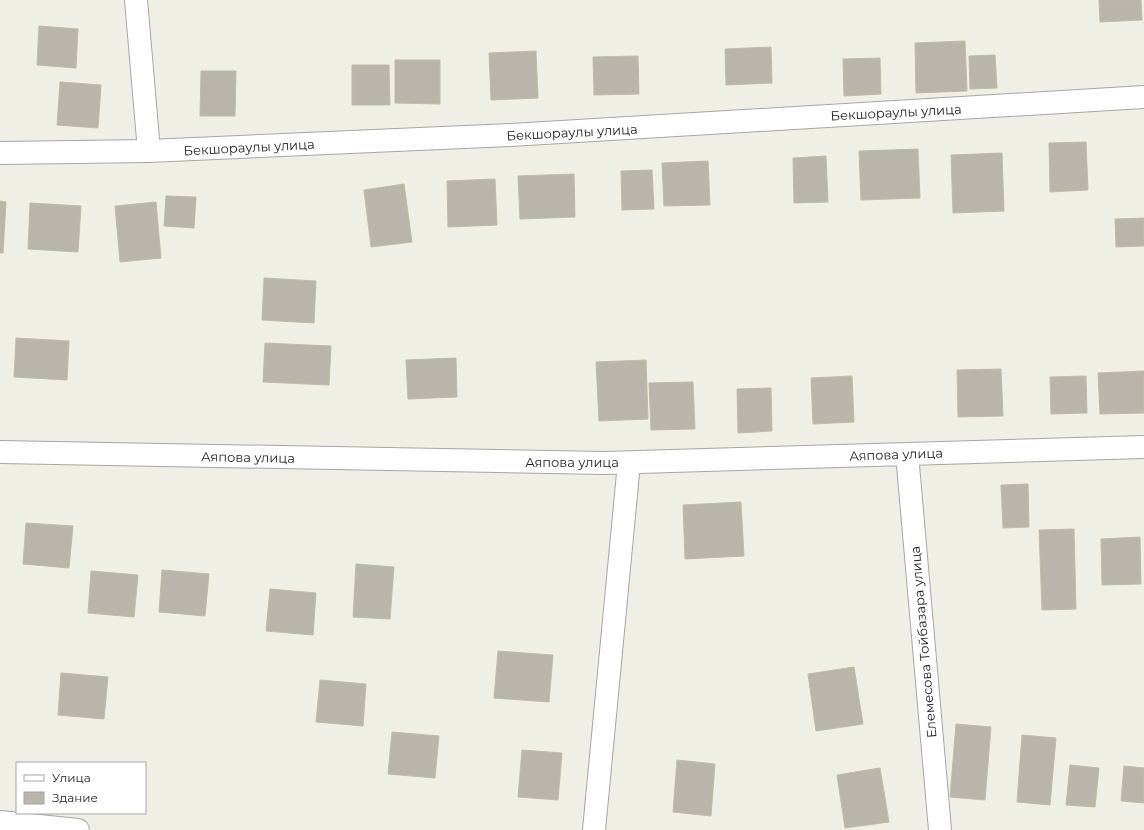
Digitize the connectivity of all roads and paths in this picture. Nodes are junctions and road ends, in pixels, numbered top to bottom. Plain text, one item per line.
1 (136, 0) edge
2 (1144, 97) edge
3 (149, 152) junction
4 (0, 153) edge
5 (1144, 447) edge
6 (0, 452) edge
7 (907, 454) junction
8 (629, 462) junction
9 (0, 822) edge
10 (78, 830) edge
11 (594, 830) edge
12 (940, 830) edge

1 - 3 street
2 - 3 street, Бекшораулы улица
3 - 4 street, Бекшораулы улица
5 - 7 street, Аяпова улица
6 - 8 street, Аяпова улица
7 - 8 street, Аяпова улица
7 - 12 street, Елемесова Тойбазара улица
8 - 11 street
9 - 10 street

